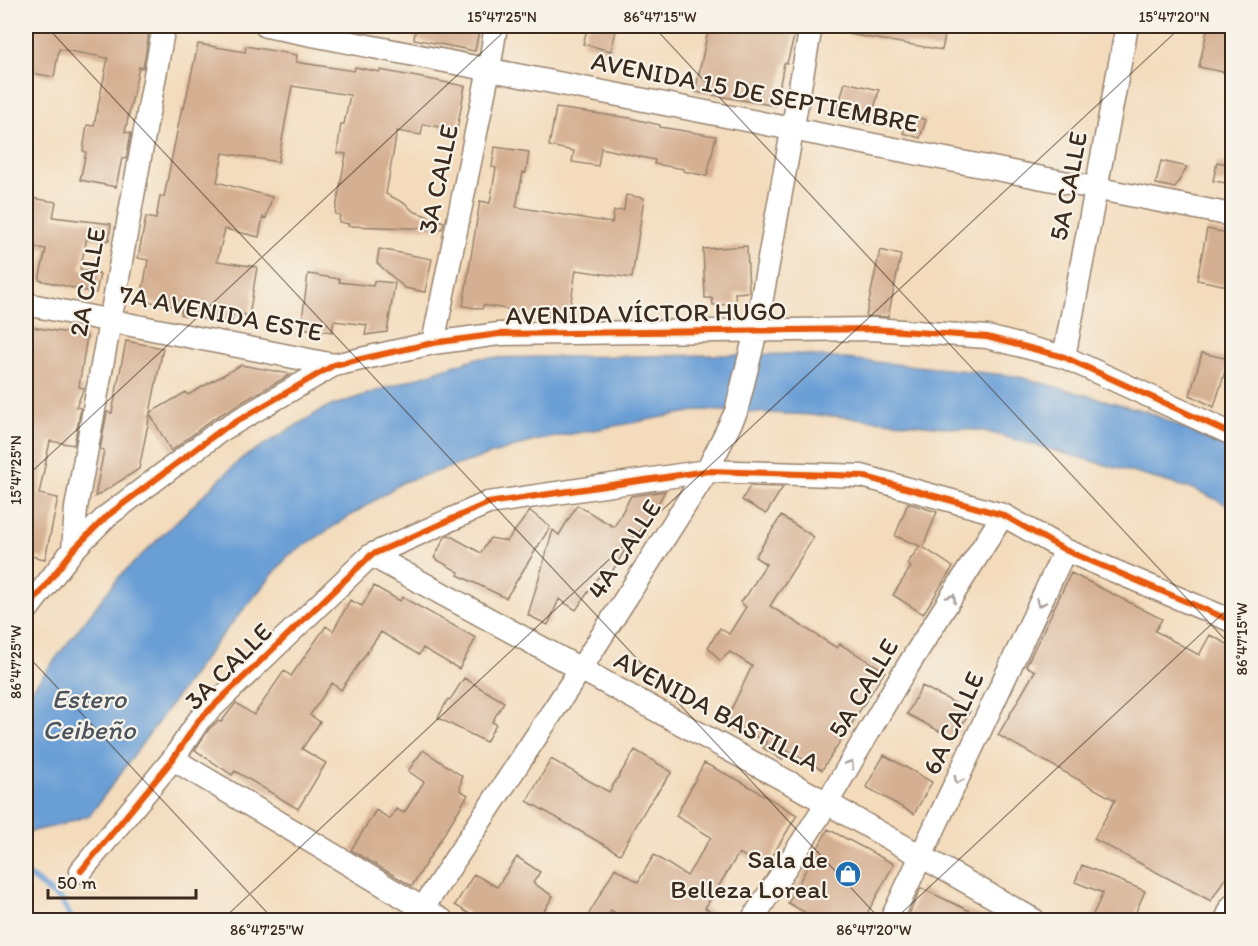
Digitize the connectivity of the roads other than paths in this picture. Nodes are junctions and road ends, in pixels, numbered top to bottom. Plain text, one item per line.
1 (164, 26) edge
2 (266, 26) edge
3 (496, 26) edge
4 (811, 26) edge
5 (1127, 26) edge
6 (489, 69) junction
7 (792, 129) junction
8 (1097, 189) junction
9 (1233, 215) edge
10 (26, 304) edge
11 (108, 320) junction
12 (756, 331) junction
13 (434, 343) junction
14 (1064, 357) junction
15 (334, 365) junction
16 (1233, 434) edge
17 (707, 471) junction
18 (1003, 515) junction
19 (74, 550) junction
20 (1065, 550) junction
21 (371, 555) junction
22 (26, 611) edge
23 (1233, 621) edge
24 (580, 670) junction
25 (173, 759) junction
26 (827, 803) junction
27 (922, 856) junction
28 (81, 871) dead end
29 (1233, 906) edge
30 (418, 915) edge
31 (442, 921) edge
32 (752, 921) edge
33 (891, 921) edge
34 (1034, 921) edge
35 (1226, 921) edge

1 - 11 street, 2A CALLE
2 - 6 street, AVENIDA 15 DE SEPTIEMBRE
3 - 6 street, 3A CALLE
4 - 7 street, 4A CALLE
5 - 8 street, 5A CALLE
6 - 7 street, AVENIDA 15 DE SEPTIEMBRE
6 - 13 street, 3A CALLE
7 - 8 street, AVENIDA 15 DE SEPTIEMBRE
7 - 12 street, 4A CALLE
8 - 9 street, AVENIDA 15 DE SEPTIEMBRE
8 - 14 street, 5A CALLE
10 - 11 street, 7A AVENIDA ESTE
11 - 15 street, 7A AVENIDA ESTE
11 - 19 street, 2A CALLE
12 - 13 street, AVENIDA VÍCTOR HUGO
12 - 14 street, AVENIDA VÍCTOR HUGO
12 - 17 street, 4A CALLE
13 - 15 street, AVENIDA VÍCTOR HUGO
14 - 16 street, AVENIDA VÍCTOR HUGO
15 - 19 street, AVENIDA VÍCTOR HUGO
17 - 18 street, 3A CALLE
17 - 21 street, 3A CALLE
17 - 24 street, 4A CALLE
18 - 20 street, 3A CALLE
26 -> 18 street, 5A CALLE
19 - 22 street, AVENIDA VÍCTOR HUGO
20 - 23 street, 3A CALLE
20 -> 27 street, 6A CALLE
21 - 24 street, AVENIDA BASTILLA
21 - 25 street, 3A CALLE
24 - 26 street, AVENIDA BASTILLA
24 - 30 street, 4A CALLE
25 - 28 street, 3A CALLE
25 - 30 street
26 - 27 street, AVENIDA BASTILLA
26 - 32 street, 5A CALLE
27 - 33 street, 6A CALLE
27 - 34 street, AVENIDA BASTILLA
29 - 35 street
30 - 31 street

